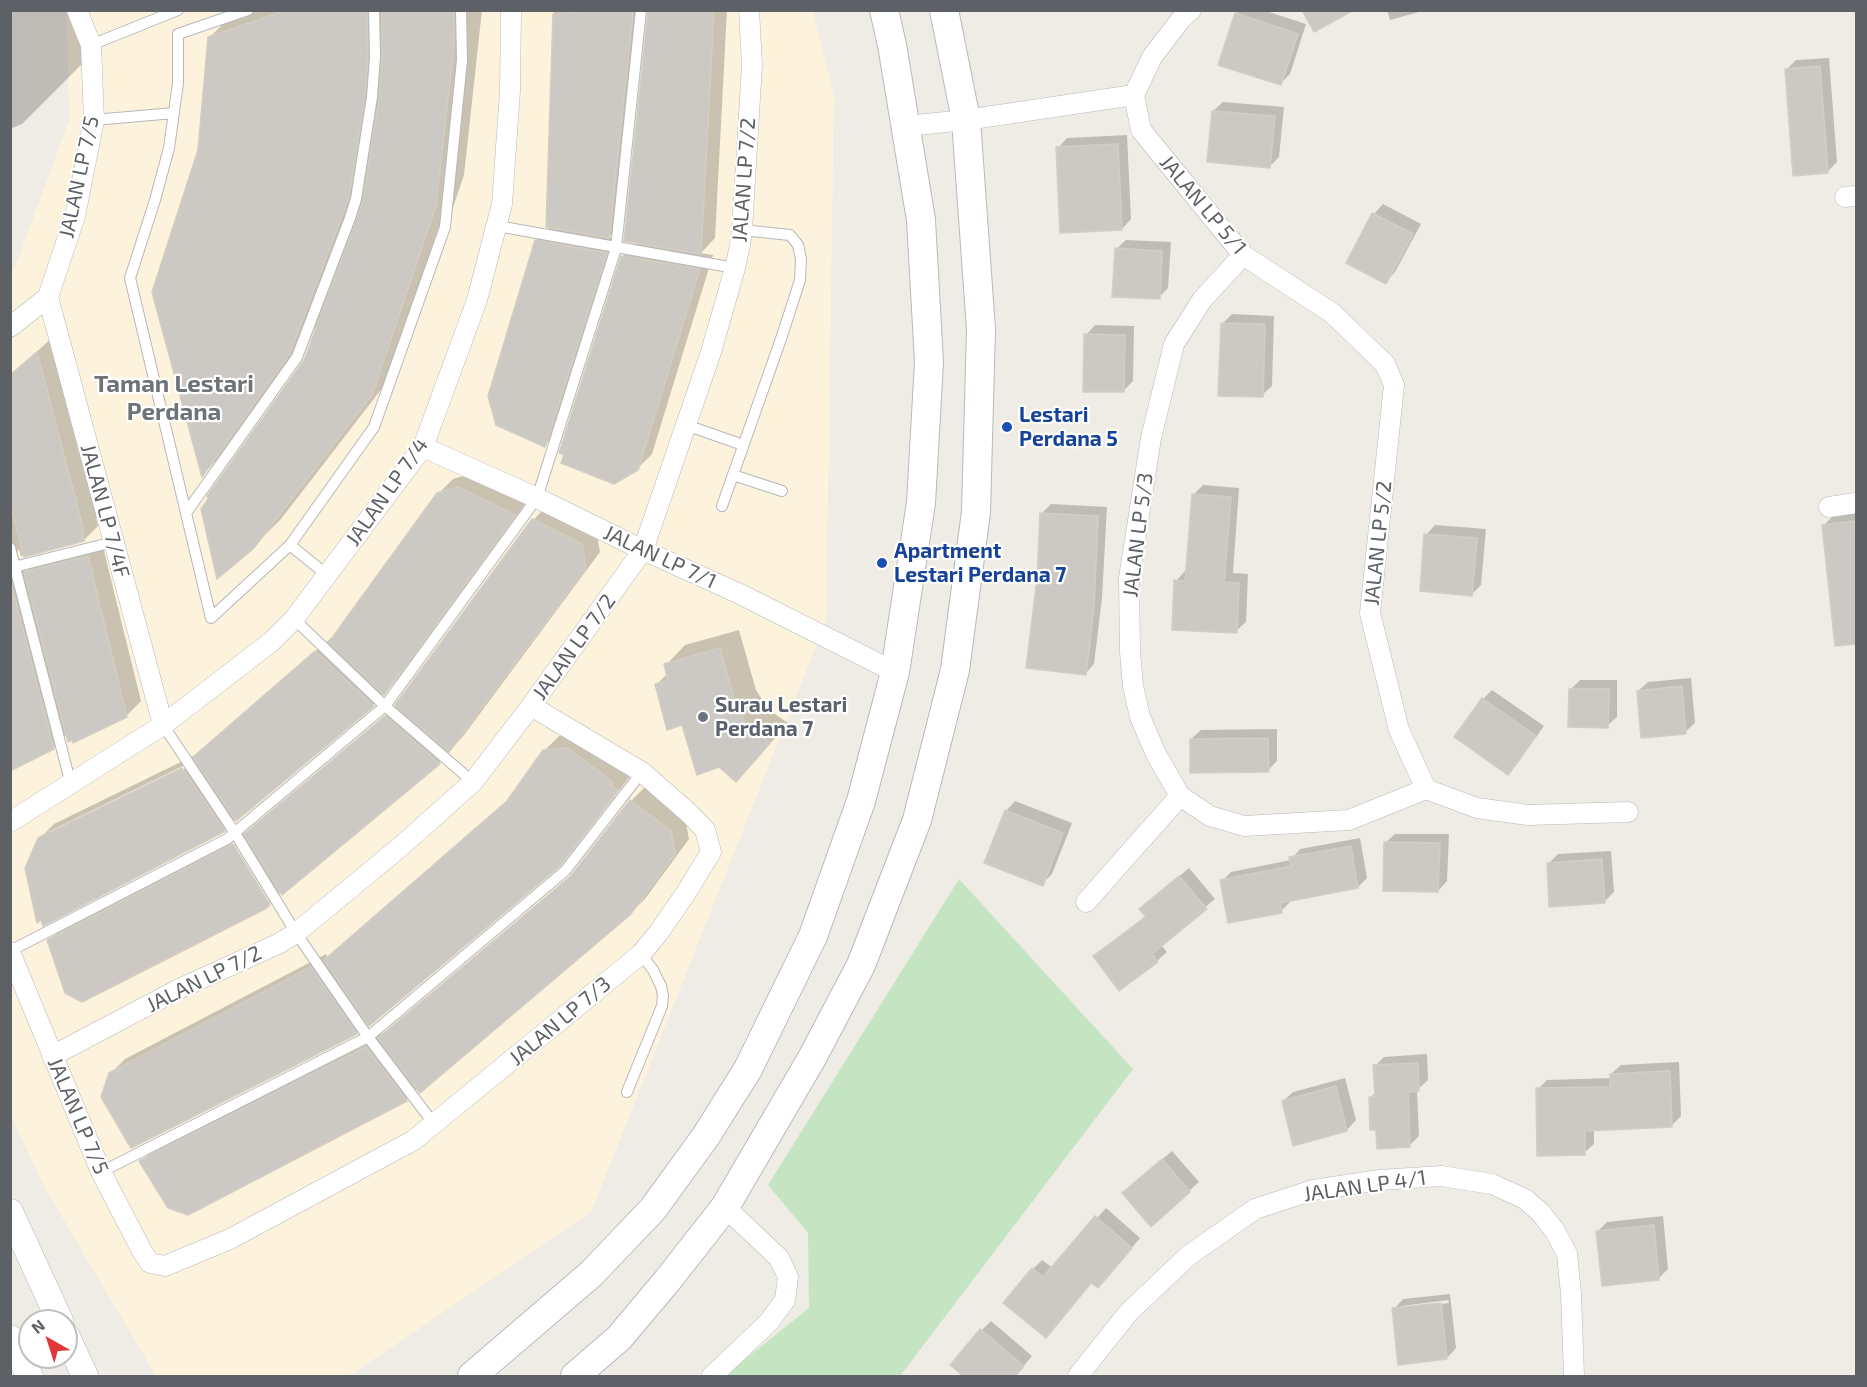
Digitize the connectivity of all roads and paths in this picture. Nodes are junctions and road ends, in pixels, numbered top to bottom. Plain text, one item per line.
1 (77, 10) edge
2 (178, 10) edge
3 (248, 10) edge
4 (374, 10) edge
5 (461, 10) edge
6 (511, 10) edge
7 (641, 10) edge
8 (749, 10) edge
9 (884, 10) edge
10 (944, 10) edge
11 (1191, 10) edge
12 (91, 45) junction
13 (1134, 95) junction
14 (174, 113) junction
15 (94, 120) junction
16 (966, 120) junction
17 (906, 126) junction
18 (497, 226) junction
19 (742, 230) junction
20 (616, 248) junction
21 (1243, 255) junction
22 (735, 268) junction
23 (48, 297) junction
24 (1332, 313) joint
25 (10, 327) edge
26 (686, 424) junction
27 (743, 445) junction
28 (423, 447) junction
29 (733, 475) junction
30 (782, 491) dead end
31 (537, 498) junction
32 (1857, 503) edge
33 (722, 506) dead end
34 (1829, 507) dead end
35 (186, 513) junction
36 (113, 542) junction
37 (290, 545) junction
38 (10, 548) edge
39 (643, 550) junction
40 (13, 567) edge
41 (327, 575) junction
42 (294, 619) junction
43 (895, 672) junction
44 (386, 706) junction
45 (531, 706) junction
46 (163, 725) junction
47 (642, 772) junction
48 (473, 782) junction
49 (71, 785) junction
50 (1426, 789) junction
51 (1180, 796) junction
52 (1628, 812) dead end
53 (10, 822) edge
54 (235, 833) junction
55 (1086, 902) dead end
56 (296, 933) junction
57 (10, 952) edge
58 (641, 954) junction
59 (368, 1037) junction
60 (52, 1056) junction
61 (627, 1092) dead end
62 (434, 1124) junction
63 (101, 1172) junction
64 (725, 1207) junction
65 (10, 1212) edge
66 (165, 1266) joint
67 (54, 1309) edge
68 (10, 1338) edge
69 (78, 1362) edge
70 (30, 1377) edge
71 (85, 1377) edge
72 (472, 1377) edge
73 (575, 1377) edge
74 (712, 1377) edge
75 (1078, 1377) edge
76 (1574, 1377) edge

1 - 12 street, JALAN LP 7/5
2 - 12 lane
3 - 14 lane
4 - 35 lane
5 - 37 lane
6 - 18 street, JALAN LP 7/4
7 - 20 lane
8 - 19 street, JALAN LP 7/2
9 - 17 main road
10 - 16 main road
11 - 13 street
12 - 15 street, JALAN LP 7/5
13 - 16 street
13 - 21 street, JALAN LP 5/1
14 - 15 lane
14 - 35 lane
15 - 23 street, JALAN LP 7/5
16 - 17 street
16 - 64 main road
17 - 43 main road
18 - 20 lane
18 - 28 street, JALAN LP 7/4
19 - 22 street, JALAN LP 7/2
19 - 27 lane
20 - 22 lane
20 - 31 lane
21 - 24 street, JALAN LP 5/1
21 - 51 street, JALAN LP 5/3
22 - 26 street, JALAN LP 7/2
23 - 25 street
23 - 36 street, JALAN LP 7/4F
24 - 50 street, JALAN LP 5/2
26 - 27 lane
26 - 39 street, JALAN LP 7/2
27 - 29 lane
28 - 31 street, JALAN LP 7/1
28 - 41 street, JALAN LP 7/4
29 - 30 lane
29 - 33 lane
31 - 39 street, JALAN LP 7/1
31 - 44 lane
32 - 34 street
35 - 37 lane
36 - 40 lane
36 - 46 street, JALAN LP 7/4F
37 - 41 lane
38 - 40 lane
39 - 43 street, JALAN LP 7/1
39 - 45 street, JALAN LP 7/2
40 - 49 lane
41 - 42 street, JALAN LP 7/4
42 - 44 lane
42 - 46 street, JALAN LP 7/4
43 - 72 main road
44 - 48 lane
44 - 54 lane
45 - 47 street, JALAN LP 7/3
45 - 48 street, JALAN LP 7/2
46 - 49 street, JALAN LP 7/4
46 - 54 lane
47 - 58 street, JALAN LP 7/3
47 - 59 lane
48 - 56 street, JALAN LP 7/2
49 - 53 street, JALAN LP 7/4
50 - 51 street
50 - 52 street
51 - 55 street
54 - 56 lane
54 - 57 lane
56 - 59 lane
56 - 60 street, JALAN LP 7/2
57 - 60 street, JALAN LP 7/5
58 - 61 lane
58 - 62 street, JALAN LP 7/3
59 - 62 lane
59 - 63 lane
60 - 63 street, JALAN LP 7/5
62 - 66 street, JALAN LP 7/3
63 - 66 street, JALAN LP 7/5
64 - 73 main road
64 - 74 street
65 - 67 street
68 - 70 street
69 - 71 street
75 - 76 street, JALAN LP 4/1

